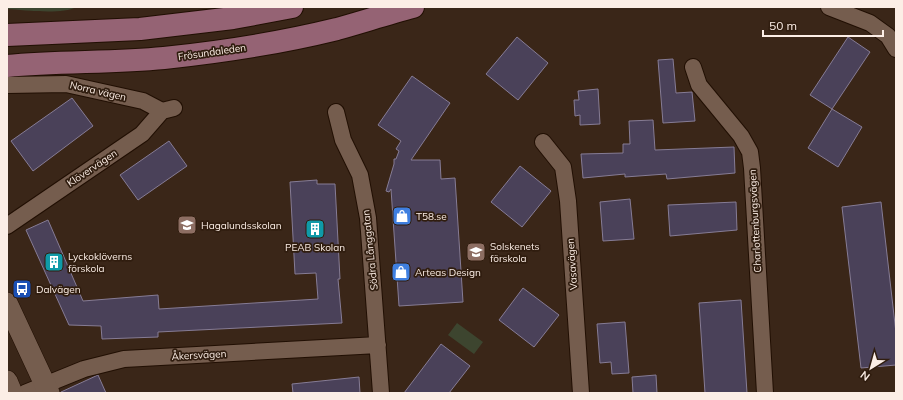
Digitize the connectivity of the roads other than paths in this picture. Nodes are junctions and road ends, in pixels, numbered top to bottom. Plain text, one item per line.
1 (292, 7) edge
2 (413, 7) edge
3 (829, 7) edge
4 (366, 13) edge
5 (7, 35) edge
6 (896, 49) edge
7 (7, 66) edge
8 (693, 67) dead end
9 (7, 85) edge
10 (168, 109) joint
11 (336, 112) dead end
12 (542, 142) dead end
13 (7, 226) edge
14 (7, 303) edge
15 (378, 345) junction
16 (7, 381) edge
17 (47, 389) edge
18 (12, 393) edge
19 (26, 393) edge
20 (381, 393) edge
21 (581, 393) edge
22 (765, 393) edge

1 - 5 main road
2 - 4 main road, Frösundaleden
3 - 6 street
4 - 7 main road, Frösundaleden
8 - 22 street, Charlottenburgsvägen
9 - 10 street, Norra vägen
10 - 13 street, Klövervägen
11 - 15 street, Södra Långgatan
12 - 21 street, Vasavägen
14 - 17 street
15 - 17 street, Åkersvägen
15 - 20 street, Södra Långgatan
16 - 18 street
17 - 19 street, Åkersvägen

